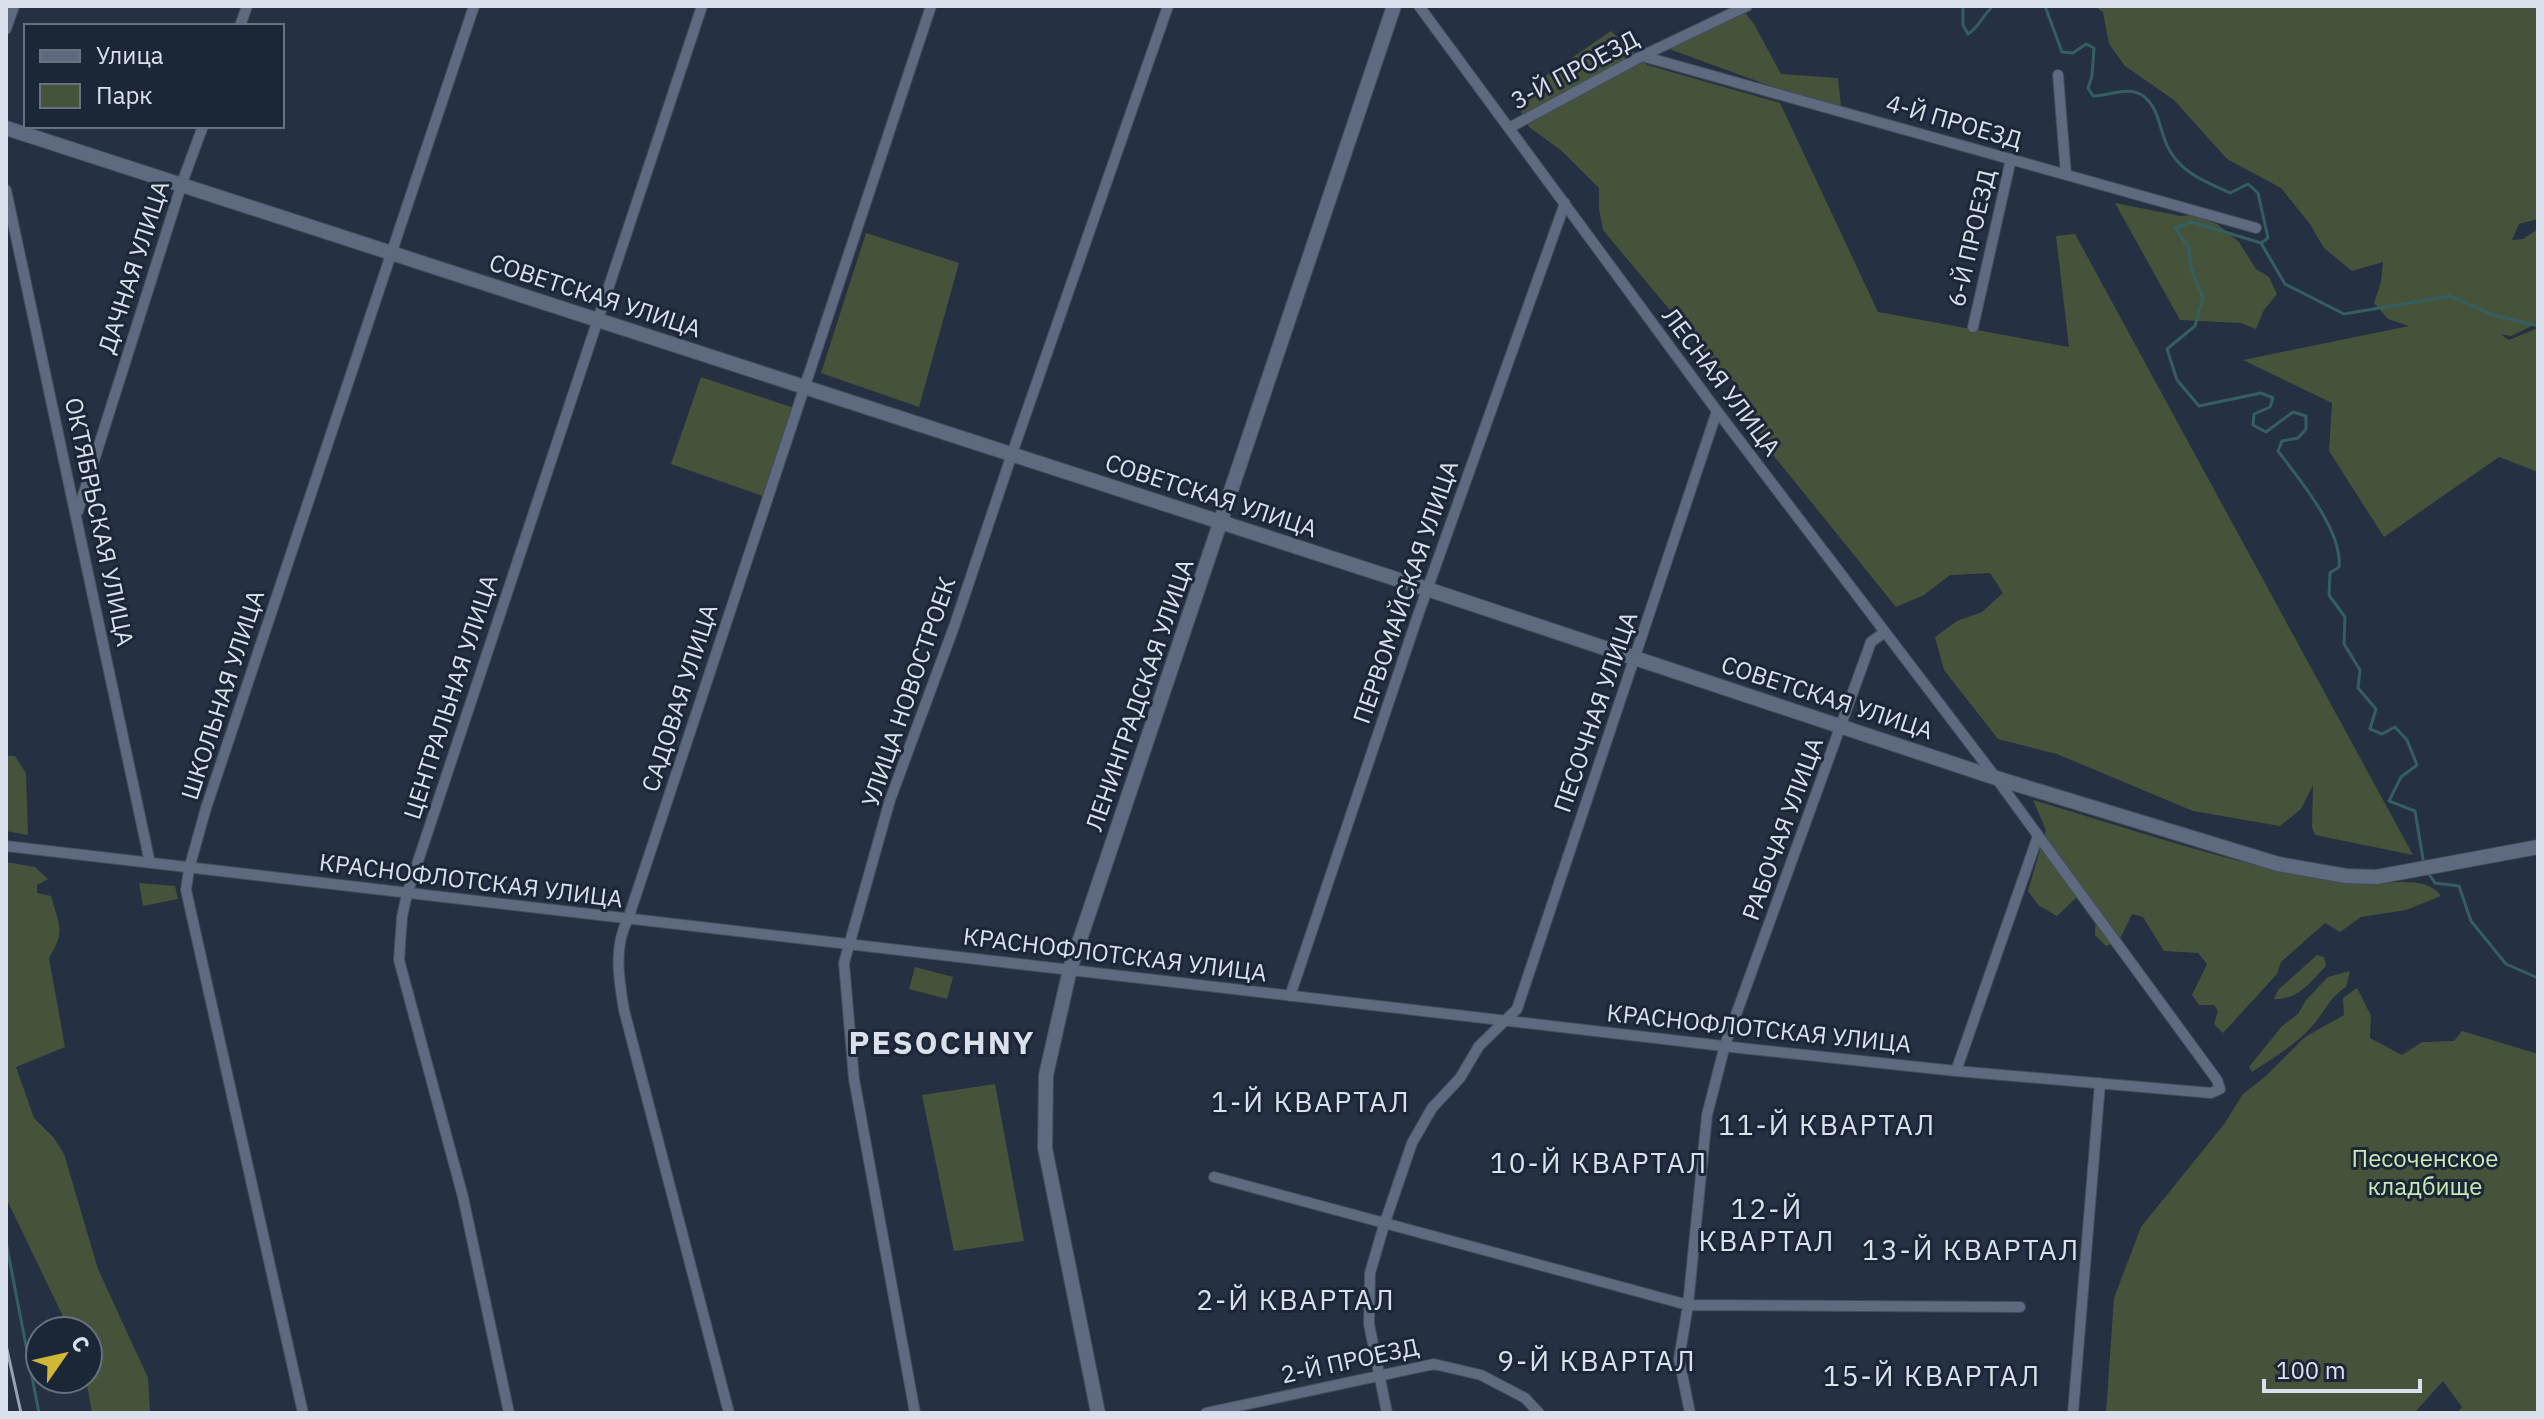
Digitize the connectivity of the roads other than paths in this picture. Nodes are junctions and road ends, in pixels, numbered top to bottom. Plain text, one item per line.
1 (14, 6) edge
2 (474, 6) edge
3 (702, 6) edge
4 (931, 6) edge
5 (1168, 6) edge
6 (1394, 6) edge
7 (1419, 6) edge
8 (1747, 6) edge
9 (6, 29) edge
10 (1642, 56) junction
11 (2058, 75) dead end
12 (6, 128) edge
13 (202, 128) edge
14 (1509, 128) junction
15 (2011, 159) junction
16 (2066, 175) junction
17 (182, 183) junction
18 (6, 190) edge
19 (1565, 203) junction
20 (2256, 228) dead end
21 (391, 253) junction
22 (597, 320) junction
23 (1973, 327) dead end
24 (805, 388) junction
25 (1717, 411) junction
26 (1011, 455) junction
27 (77, 513) junction
28 (1221, 522) junction
29 (1427, 589) junction
30 (1885, 632) junction
31 (1635, 660) junction
32 (1842, 725) junction
33 (1996, 778) junction
34 (2038, 836) junction
35 (6, 846) edge
36 (2538, 847) edge
37 (150, 863) junction
38 (189, 869) junction
39 (407, 894) junction
40 (628, 919) junction
41 (851, 945) junction
42 (1070, 969) junction
43 (1290, 996) junction
44 (1504, 1020) junction
45 (1725, 1045) junction
46 (1956, 1071) junction
47 (2100, 1083) junction
48 (2220, 1089) joint
49 (1214, 1177) dead end
50 (1384, 1225) junction
51 (1688, 1305) junction
52 (2020, 1307) dead end
53 (1379, 1375) junction
54 (303, 1413) edge
55 (509, 1413) edge
56 (729, 1413) edge
57 (915, 1413) edge
58 (1098, 1413) edge
59 (1206, 1413) edge
60 (1387, 1413) edge
61 (1539, 1413) edge
62 (1690, 1413) edge
63 (2073, 1413) edge

1 - 9 street
2 - 21 street, ШКОЛЬНАЯ УЛИЦА
3 - 22 street, ЦЕНТРАЛЬНАЯ УЛИЦА
4 - 24 street, САДОВАЯ УЛИЦА
5 - 26 street, УЛИЦА НОВОСТРОЕК
6 - 28 main road, ЛЕНИНГРАДСКАЯ УЛИЦА
7 - 14 street, ЛЕСНАЯ УЛИЦА
8 - 10 street, 3-Й ПРОЕЗД
10 - 14 street, 3-Й ПРОЕЗД
10 - 15 street, 4-Й ПРОЕЗД
11 - 16 street
12 - 17 main road, СОВЕТСКАЯ УЛИЦА
13 - 17 street, ДАЧНАЯ УЛИЦА
14 - 19 street, ЛЕСНАЯ УЛИЦА
15 - 16 street, 4-Й ПРОЕЗД
15 - 23 street, 6-Й ПРОЕЗД
16 - 20 street, 4-Й ПРОЕЗД
17 - 21 main road, СОВЕТСКАЯ УЛИЦА
17 - 27 street, ДАЧНАЯ УЛИЦА
18 - 27 street, ОКТЯБРЬСКАЯ УЛИЦА
19 - 25 street, ЛЕСНАЯ УЛИЦА
19 - 29 street, ПЕРВОМАЙСКАЯ УЛИЦА
21 - 22 main road, СОВЕТСКАЯ УЛИЦА
21 - 38 street, ШКОЛЬНАЯ УЛИЦА
22 - 24 main road, СОВЕТСКАЯ УЛИЦА
22 - 39 street, ЦЕНТРАЛЬНАЯ УЛИЦА
24 - 26 main road, СОВЕТСКАЯ УЛИЦА
24 - 40 street, САДОВАЯ УЛИЦА
25 - 30 street, ЛЕСНАЯ УЛИЦА
25 - 31 street, ПЕСОЧНАЯ УЛИЦА
26 - 28 main road, СОВЕТСКАЯ УЛИЦА
26 - 41 street, УЛИЦА НОВОСТРОЕК
27 - 37 street, ОКТЯБРЬСКАЯ УЛИЦА
28 - 29 main road, СОВЕТСКАЯ УЛИЦА
28 - 42 main road, ЛЕНИНГРАДСКАЯ УЛИЦА
29 - 31 main road, СОВЕТСКАЯ УЛИЦА
29 - 43 street, ПЕРВОМАЙСКАЯ УЛИЦА
30 - 32 street, РАБОЧАЯ УЛИЦА
30 - 33 street, ЛЕСНАЯ УЛИЦА
31 - 32 main road, СОВЕТСКАЯ УЛИЦА
31 - 44 street, ПЕСОЧНАЯ УЛИЦА
32 - 33 main road, СОВЕТСКАЯ УЛИЦА
32 - 45 street, РАБОЧАЯ УЛИЦА
33 - 34 street, ЛЕСНАЯ УЛИЦА
33 - 36 main road, СОВЕТСКАЯ УЛИЦА
34 - 46 street
34 - 48 street, ЛЕСНАЯ УЛИЦА
35 - 37 street, КРАСНОФЛОТСКАЯ УЛИЦА
37 - 38 street, КРАСНОФЛОТСКАЯ УЛИЦА
38 - 39 street, КРАСНОФЛОТСКАЯ УЛИЦА
38 - 54 street, ШКОЛЬНАЯ УЛИЦА
39 - 40 street, КРАСНОФЛОТСКАЯ УЛИЦА
39 - 55 street, ЦЕНТРАЛЬНАЯ УЛИЦА
40 - 41 street, КРАСНОФЛОТСКАЯ УЛИЦА
40 - 56 street, САДОВАЯ УЛИЦА
41 - 42 street, КРАСНОФЛОТСКАЯ УЛИЦА
41 - 57 street, УЛИЦА НОВОСТРОЕК
42 - 43 street, КРАСНОФЛОТСКАЯ УЛИЦА
42 - 58 main road, ЛЕНИНГРАДСКАЯ УЛИЦА
43 - 44 street, КРАСНОФЛОТСКАЯ УЛИЦА
44 - 45 street, КРАСНОФЛОТСКАЯ УЛИЦА
44 - 50 street, ПЕСОЧНАЯ УЛИЦА
45 - 46 street, КРАСНОФЛОТСКАЯ УЛИЦА
45 - 51 street, РАБОЧАЯ УЛИЦА
46 - 47 street, КРАСНОФЛОТСКАЯ УЛИЦА
47 - 48 street, КРАСНОФЛОТСКАЯ УЛИЦА
47 - 63 street
49 - 50 street
50 - 51 street
50 - 53 street, ПЕСОЧНАЯ УЛИЦА
51 - 52 street
51 - 62 street, РАБОЧАЯ УЛИЦА
53 - 59 street, 2-Й ПРОЕЗД
53 - 60 street, ПЕСОЧНАЯ УЛИЦА
53 - 61 street, 2-Й ПРОЕЗД

